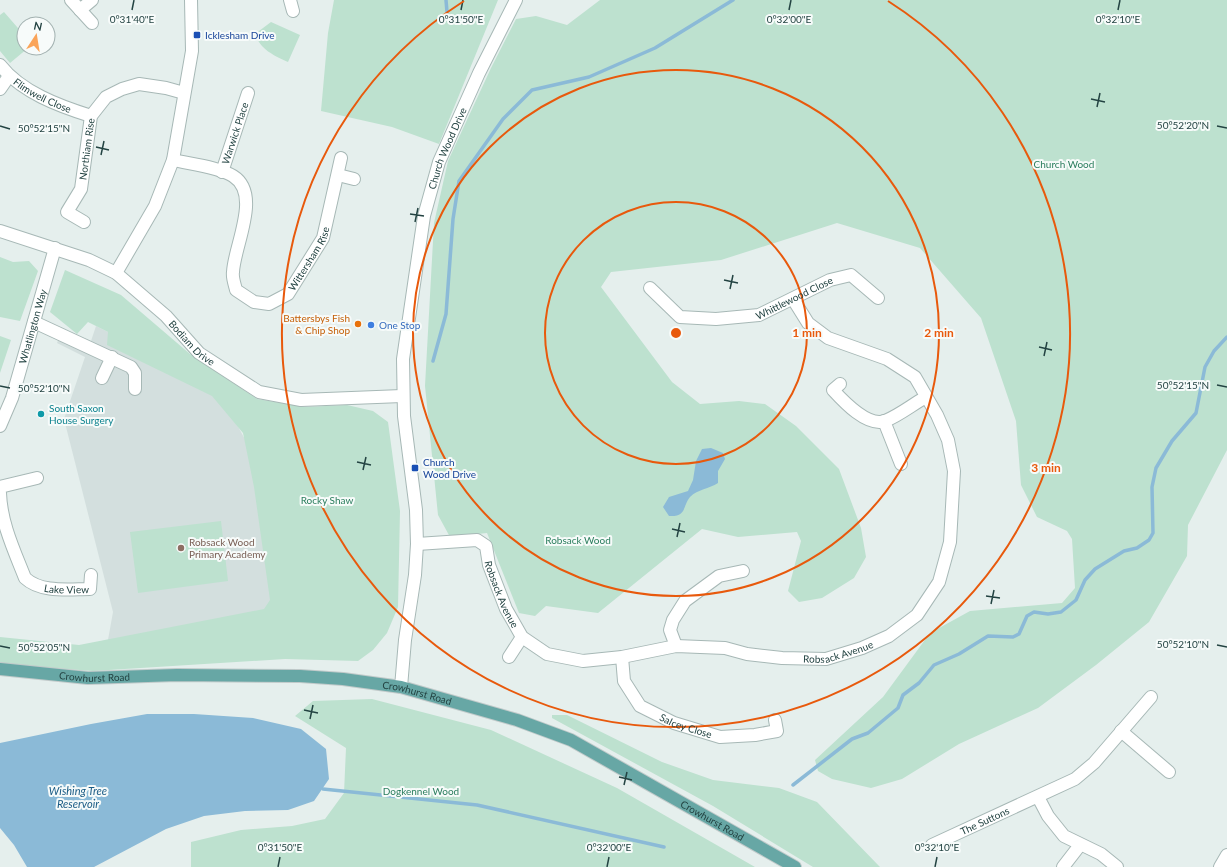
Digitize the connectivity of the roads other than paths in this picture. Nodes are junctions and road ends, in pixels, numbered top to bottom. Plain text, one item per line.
1 (71, 0) edge
2 (92, 0) edge
3 (191, 0) edge
4 (516, 0) edge
5 (80, 10) junction
6 (92, 23) dead end
7 (0, 65) edge
8 (9, 76) junction
9 (0, 89) edge
10 (184, 93) junction
11 (248, 93) dead end
12 (91, 116) junction
13 (341, 158) dead end
14 (173, 160) junction
15 (222, 172) junction
16 (338, 176) junction
17 (354, 179) dead end
18 (84, 222) dead end
19 (0, 231) edge
20 (55, 248) junction
21 (116, 273) junction
22 (650, 288) dead end
23 (878, 298) dead end
24 (793, 299) junction
25 (34, 322) junction
26 (112, 357) junction
27 (102, 378) dead end
28 (840, 384) dead end
29 (135, 389) dead end
30 (0, 394) edge
31 (402, 396) junction
32 (926, 397) junction
33 (12, 398) junction
34 (884, 421) junction
35 (0, 426) edge
36 (901, 464) dead end
37 (36, 478) dead end
38 (0, 486) edge
39 (0, 493) edge
40 (3, 530) edge
41 (417, 544) junction
42 (90, 575) dead end
43 (738, 576) dead end
44 (522, 637) junction
45 (676, 646) junction
46 (622, 656) junction
47 (509, 657) dead end
48 (0, 670) edge
49 (401, 687) junction
50 (1150, 697) dead end
51 (775, 720) dead end
52 (1122, 731) junction
53 (1169, 772) dead end
54 (1038, 797) junction
55 (932, 845) dead end
56 (1080, 845) junction
57 (1227, 854) edge
58 (795, 867) edge
59 (1063, 867) edge
60 (1117, 867) edge
61 (1220, 867) edge

1 - 5 street
2 - 5 street
3 - 10 street
4 - 31 street, Church Wood Drive
5 - 6 street
7 - 8 street, Flimwell Close
8 - 9 street
8 - 12 street, Flimwell Close
10 - 12 street, Northiam Rise
10 - 14 street
11 - 15 street, Warwick Place
12 - 18 street, Northiam Rise
13 - 16 street, Wittersham Rise
14 - 15 street, Wittersham Rise
14 - 21 street
15 - 16 street, Wittersham Rise
16 - 17 street
19 - 20 street, Bodiam Drive
20 - 21 street, Bodiam Drive
20 - 25 street, Whatlington Way
21 - 31 street, Bodiam Drive
22 - 24 street, Whittlewood Close
23 - 24 street, Whittlewood Close
24 - 32 street, Robsack Avenue
25 - 26 street
25 - 33 street, Whatlington Way
26 - 27 street
26 - 29 street
28 - 34 street
30 - 33 street
31 - 41 street, Church Wood Drive
32 - 34 street
32 - 45 street, Robsack Avenue
33 - 35 street, Whatlington Way
34 - 36 street
37 - 38 street
39 - 40 street
40 - 42 street, Lake View
41 - 44 street, Robsack Avenue
41 - 49 street, Church Wood Drive
43 - 45 street
44 - 46 street, Robsack Avenue
44 - 47 street
45 - 46 street, Robsack Avenue
46 - 51 street, Salcey Close
48 - 49 main road, Crowhurst Road
49 - 58 main road, Crowhurst Road
50 - 52 street, The Suttons
52 - 53 street
52 - 54 street, The Suttons
54 - 55 street, The Suttons
54 - 56 street
56 - 59 street
56 - 60 street
57 - 61 street

